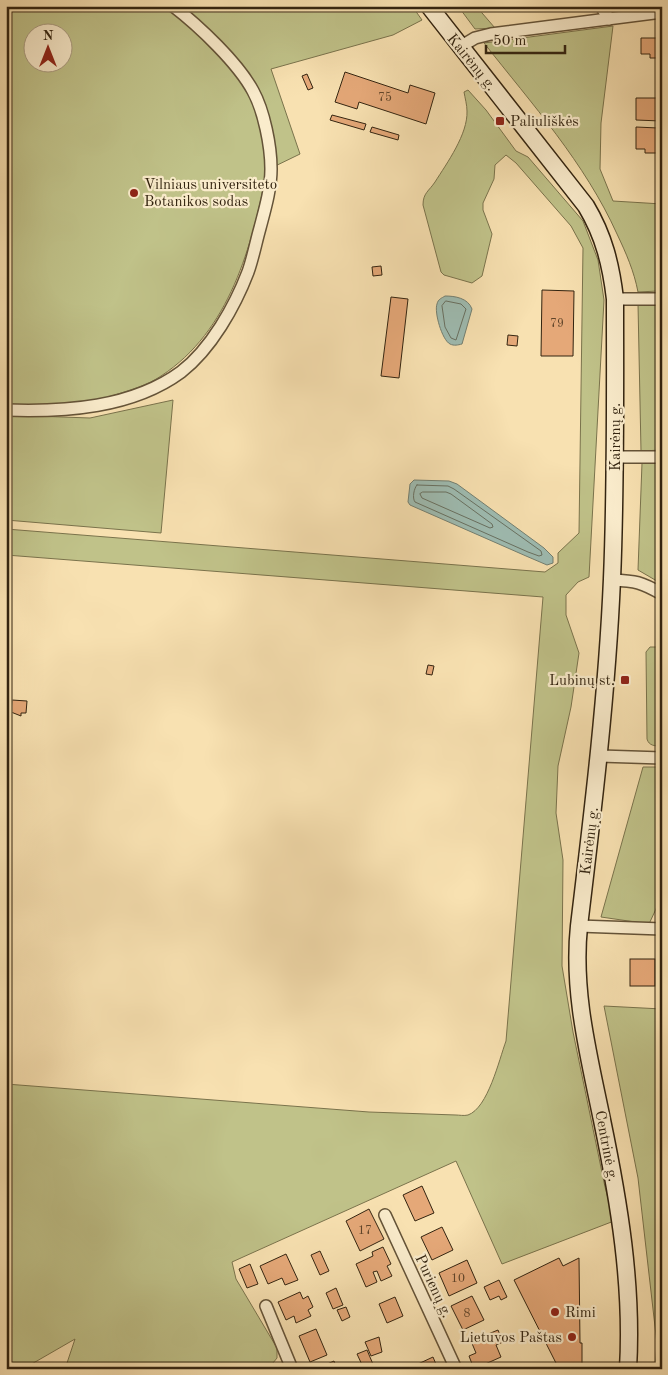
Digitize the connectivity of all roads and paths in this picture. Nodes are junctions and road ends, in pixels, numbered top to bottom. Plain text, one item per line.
1 (173, 6) edge
2 (429, 6) edge
3 (601, 6) edge
4 (662, 12) edge
5 (609, 19) junction
6 (460, 47) junction
7 (615, 299) junction
8 (662, 300) edge
9 (6, 410) edge
10 (615, 457) junction
11 (662, 457) edge
12 (612, 580) junction
13 (662, 594) edge
14 (600, 756) junction
15 (662, 758) edge
16 (579, 926) junction
17 (662, 929) edge
18 (385, 1215) dead end
19 (266, 1306) dead end
20 (292, 1369) edge
21 (456, 1369) edge
22 (628, 1369) edge

1 - 9 street
2 - 6 main road, Kairėnų g.
3 - 5 street
4 - 5 street
5 - 6 street
6 - 7 main road, Kairėnų g.
7 - 8 street
7 - 10 main road, Kairėnų g.
10 - 11 street
10 - 12 main road, Kairėnų g.
12 - 13 street
12 - 14 main road, Kairėnų g.
14 - 15 street
14 - 16 main road, Kairėnų g.
16 - 17 street
16 - 22 main road, Centrinė g.
18 - 21 street, Purienų g.
19 - 20 street

